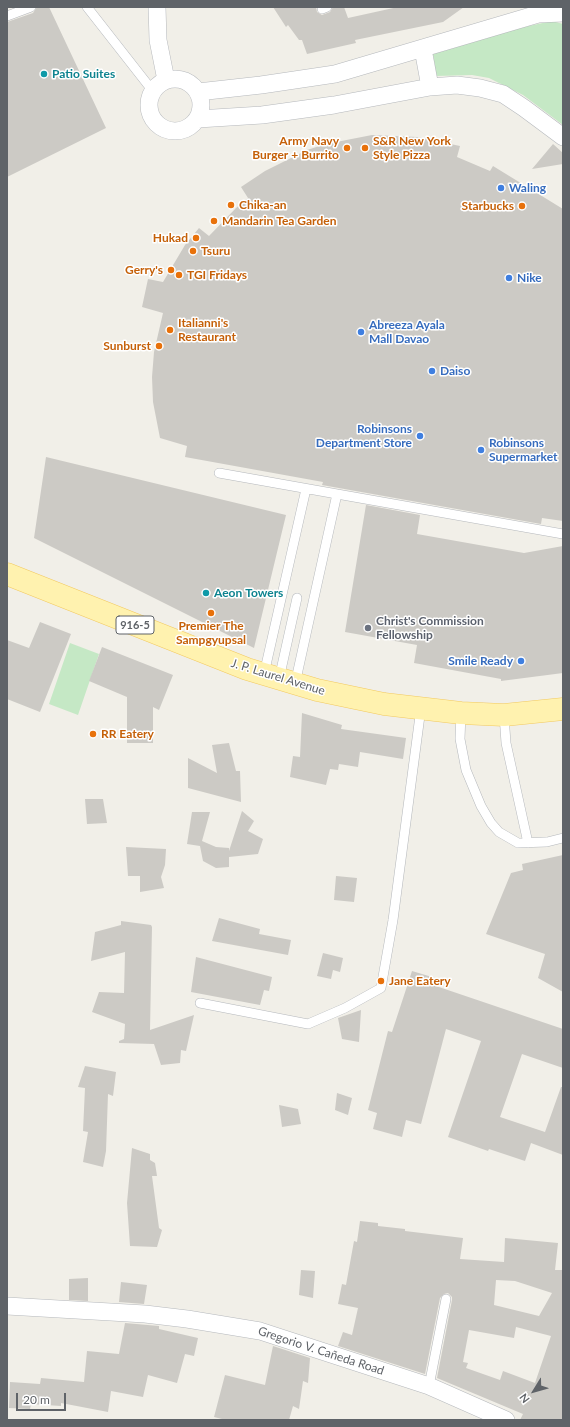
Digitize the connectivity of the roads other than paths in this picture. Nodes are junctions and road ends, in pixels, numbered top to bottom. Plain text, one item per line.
1 (31, 7) edge
2 (87, 7) edge
3 (157, 7) edge
4 (563, 13) edge
5 (7, 16) edge
6 (423, 49) junction
7 (166, 80) junction
8 (430, 87) junction
9 (152, 90) junction
10 (198, 92) junction
11 (198, 119) junction
12 (563, 137) edge
13 (219, 473) dead end
14 (306, 489) junction
15 (337, 494) junction
16 (563, 534) edge
17 (7, 574) edge
18 (297, 598) dead end
19 (280, 679) junction
20 (421, 708) junction
21 (563, 709) edge
22 (460, 713) junction
23 (504, 715) junction
24 (563, 838) edge
25 (528, 843) junction
26 (200, 1003) dead end
27 (446, 1300) dead end
28 (7, 1306) edge
29 (429, 1386) junction
30 (506, 1420) edge

1 - 5 lane
2 - 9 lane
3 - 7 street
4 - 6 street
6 - 8 street
6 - 10 street
7 - 9 street
7 - 10 street
8 - 11 street
8 - 12 street
9 - 11 street
10 - 11 street
13 - 14 lane
14 - 15 lane
14 - 19 lane
15 - 16 lane
15 - 19 lane
17 - 19 main road, J. P. Laurel Avenue / 916-5
18 - 19 lane
19 - 20 main road, J. P. Laurel Avenue / 916-5
20 - 22 main road, J. P. Laurel Avenue / 916-5
20 - 26 lane
21 - 23 main road, J. P. Laurel Avenue / 916-5
22 - 23 main road, J. P. Laurel Avenue / 916-5
22 - 25 lane
23 - 25 lane
24 - 25 lane
27 - 29 lane
28 - 29 street, Gregorio V. Cañeda Road
29 - 30 street, Gregorio V. Cañeda Road

